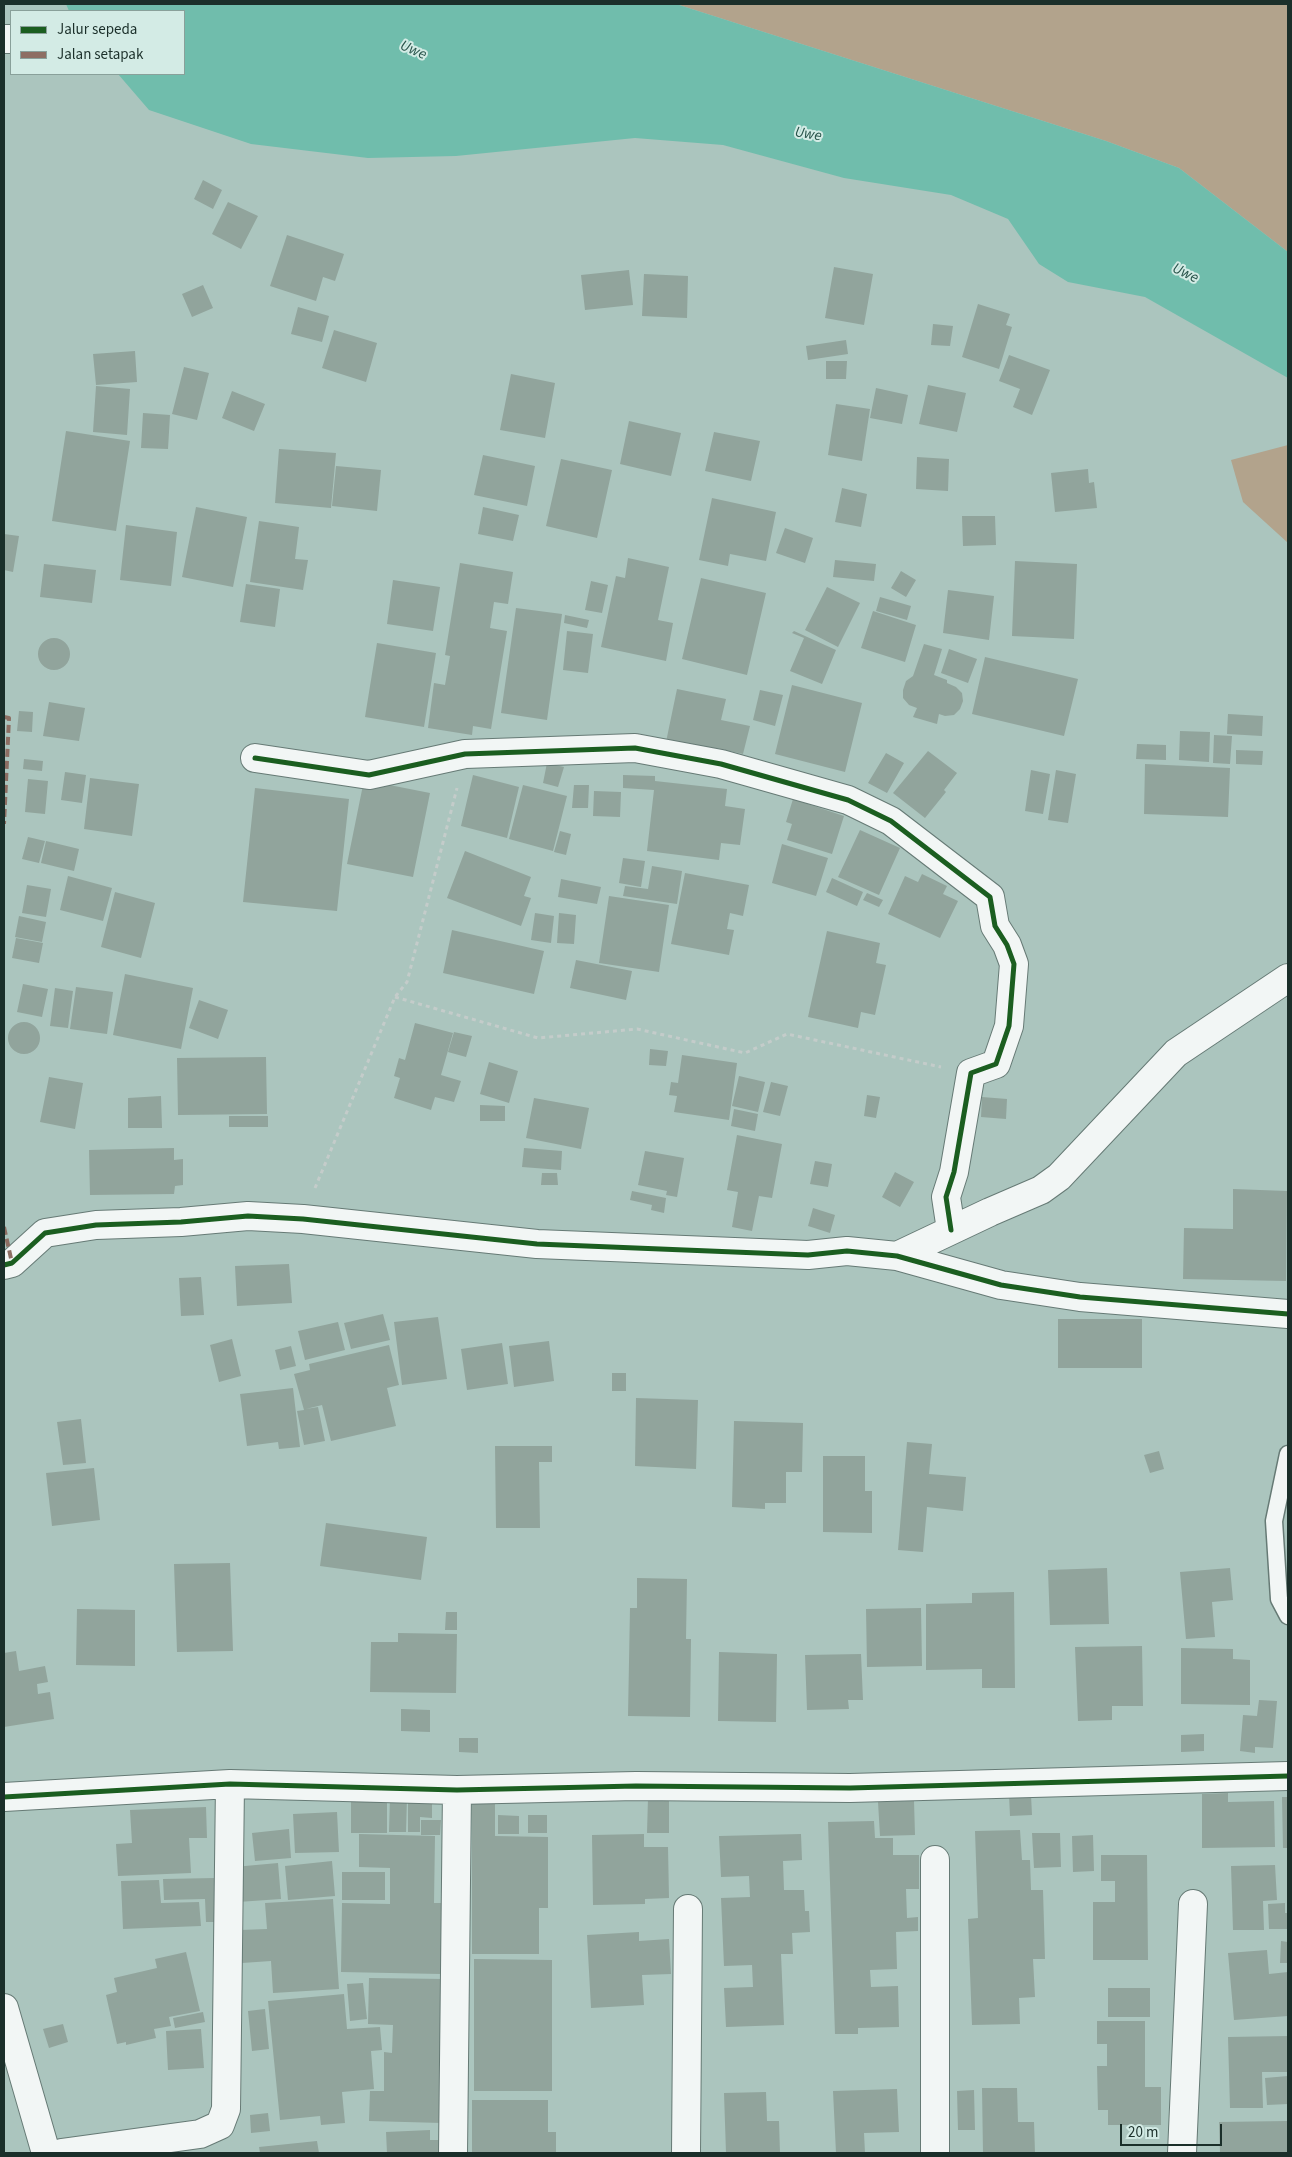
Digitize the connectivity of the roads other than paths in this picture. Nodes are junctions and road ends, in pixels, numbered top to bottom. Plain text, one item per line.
1 (255, 758) dead end
2 (1288, 978) edge
3 (951, 1230) junction
4 (897, 1256) junction
5 (4, 1265) edge
6 (1288, 1314) edge
7 (1288, 1454) edge
8 (1288, 1616) edge
9 (1288, 1776) edge
10 (230, 1784) junction
11 (457, 1790) junction
12 (4, 1796) edge
13 (935, 1860) dead end
14 (1193, 1904) dead end
15 (688, 1909) dead end
16 (4, 2008) edge
17 (46, 2153) edge
18 (62, 2153) edge
19 (453, 2153) edge
20 (686, 2153) edge
21 (935, 2153) edge
22 (1182, 2153) edge

1 - 3 street
2 - 3 street
3 - 4 street
4 - 5 street
4 - 6 street
7 - 8 lane
9 - 11 street
10 - 11 street
10 - 12 street
10 - 18 street
11 - 19 street
13 - 21 street
14 - 22 street
15 - 20 street
16 - 17 street

